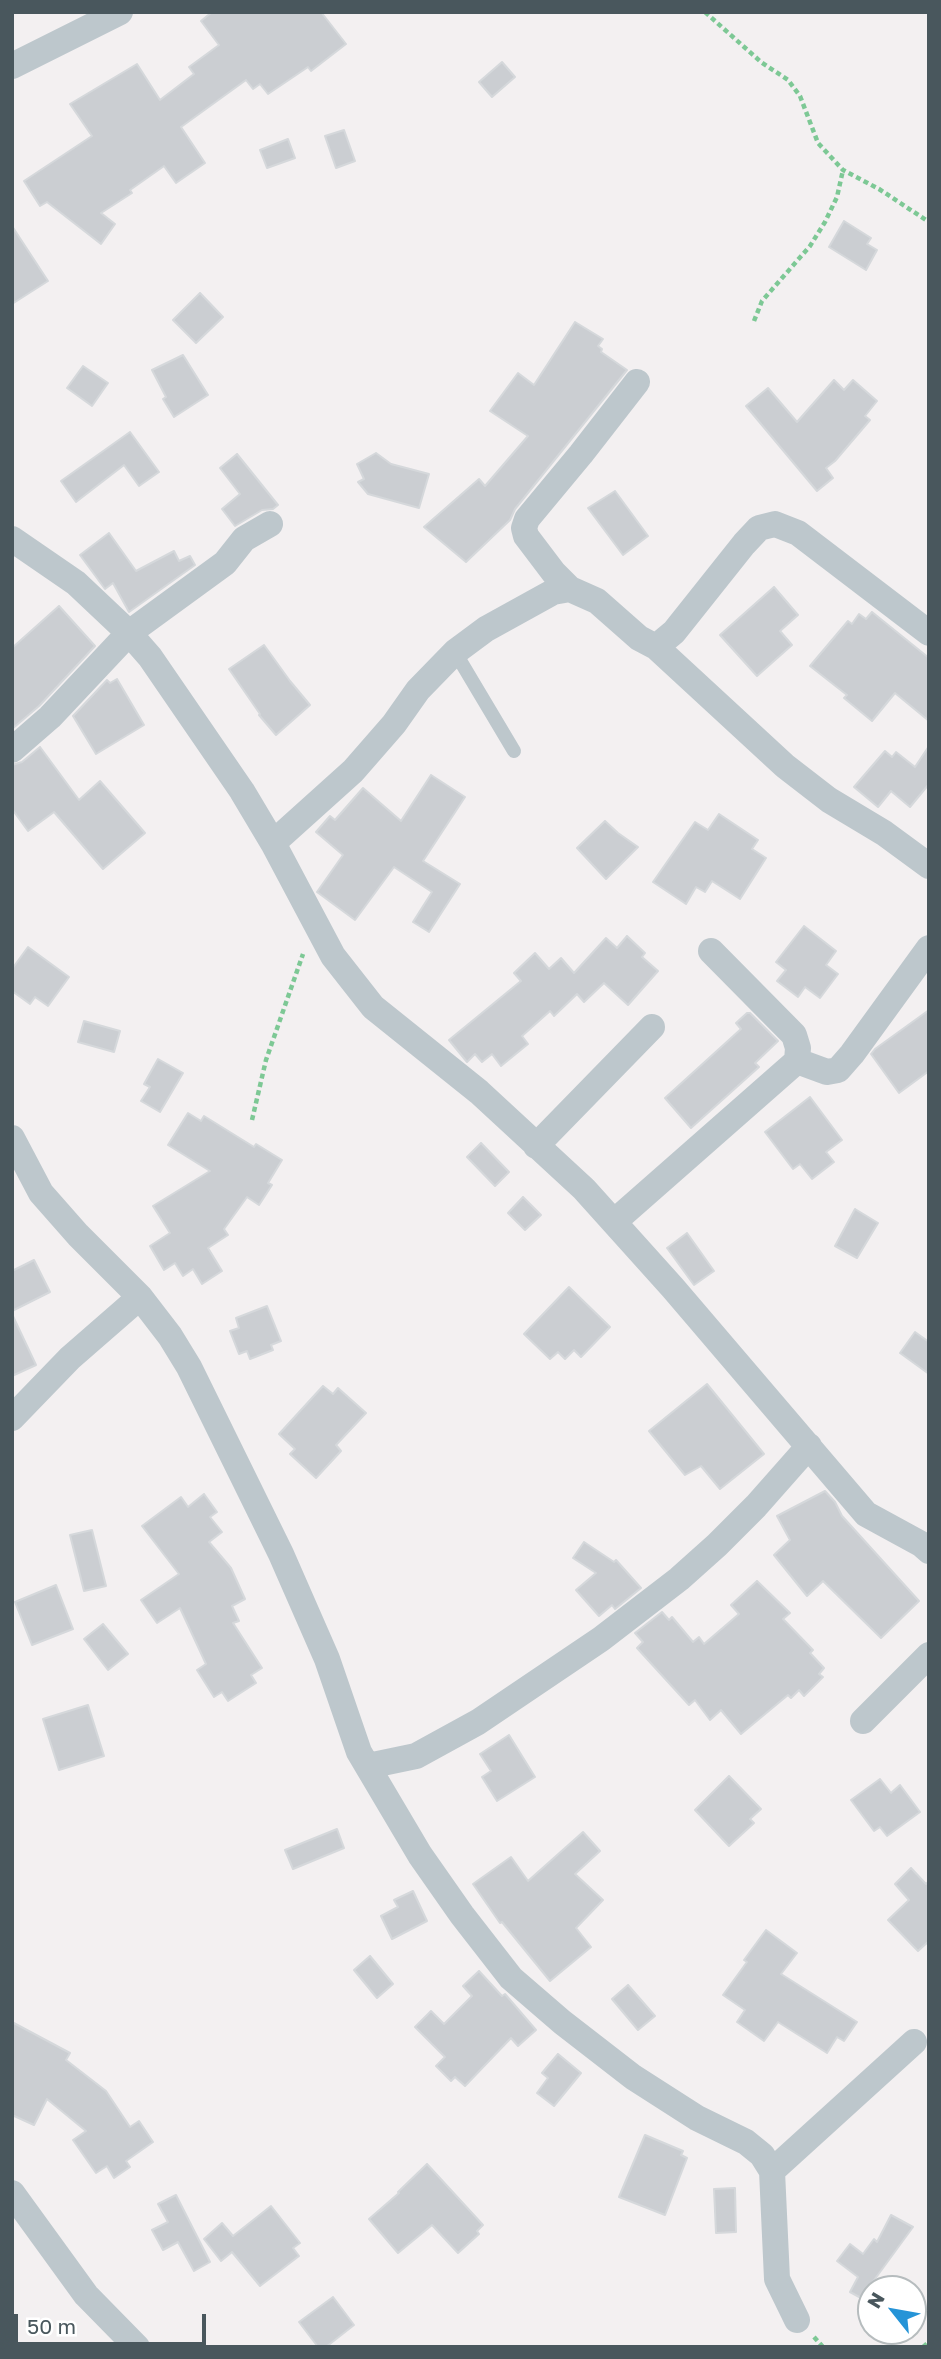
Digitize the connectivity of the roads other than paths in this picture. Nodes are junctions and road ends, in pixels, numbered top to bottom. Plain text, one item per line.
1 (120, 12) edge
2 (12, 66) edge
3 (636, 382) dead end
4 (270, 524) dead end
5 (12, 539) edge
6 (570, 589) junction
7 (129, 633) junction
8 (929, 633) edge
9 (656, 647) junction
10 (455, 652) junction
11 (12, 750) edge
12 (514, 751) dead end
13 (273, 843) junction
14 (929, 866) edge
15 (929, 948) edge
16 (711, 951) dead end
17 (652, 1027) dead end
18 (797, 1061) junction
19 (12, 1138) edge
20 (536, 1146) junction
21 (615, 1221) junction
22 (140, 1297) junction
23 (12, 1418) edge
24 (809, 1446) junction
25 (929, 1551) edge
26 (929, 1655) edge
27 (863, 1721) dead end
28 (368, 1766) junction
29 (914, 2042) dead end
30 (772, 2171) junction
31 (12, 2193) edge
32 (797, 2320) dead end
33 (137, 2347) edge

1 - 2 street
3 - 6 street
4 - 7 street
5 - 7 street
6 - 9 street
6 - 10 street
7 - 11 street
7 - 13 street
8 - 9 street
9 - 14 street
10 - 12 lane
10 - 13 street
13 - 20 street
15 - 18 street
16 - 18 street
17 - 20 street
18 - 21 street
19 - 22 street
20 - 21 street
21 - 24 street
22 - 23 street
22 - 28 street
24 - 25 street
24 - 28 street
26 - 27 street
28 - 30 street
29 - 30 street
30 - 32 street
31 - 33 street

